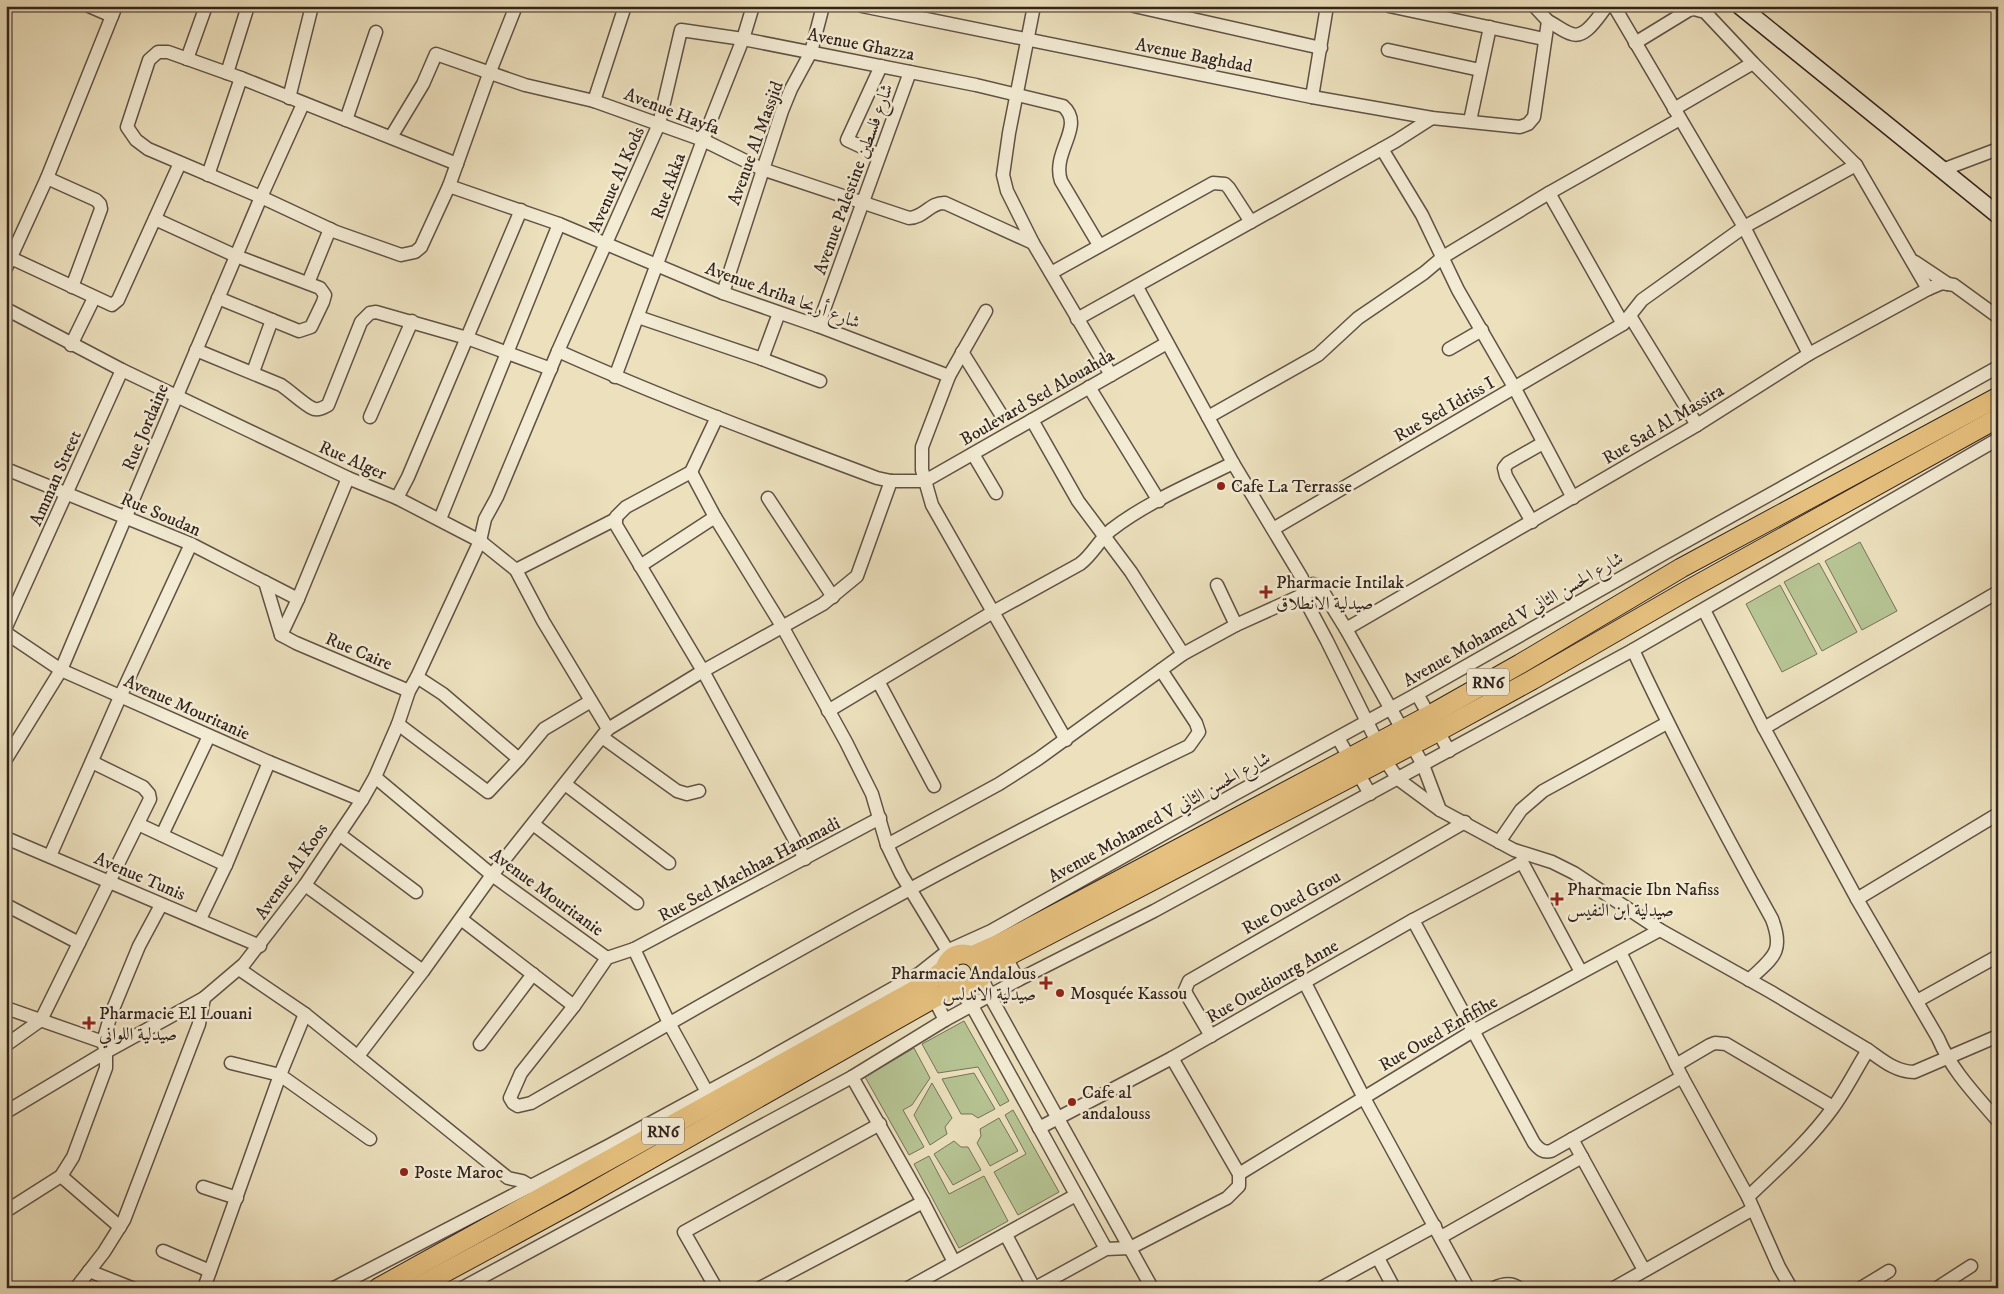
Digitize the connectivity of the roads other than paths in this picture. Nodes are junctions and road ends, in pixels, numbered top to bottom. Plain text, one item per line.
1 (89, 6) edge
2 (206, 6) edge
3 (248, 6) edge
4 (312, 6) edge
5 (516, 6) edge
6 (625, 6) edge
7 (753, 6) edge
8 (824, 6) edge
9 (862, 6) edge
10 (1034, 6) edge
11 (1134, 6) edge
12 (1326, 6) edge
13 (1389, 6) edge
14 (1534, 6) edge
15 (1607, 6) edge
16 (1614, 6) edge
17 (1740, 6) edge
18 (1168, 10) edge
19 (114, 11) edge
20 (1548, 21) junction
21 (1490, 27) junction
22 (376, 32) dead end
23 (697, 34) joint
24 (1544, 38) junction
25 (1027, 39) junction
26 (743, 40) junction
27 (1635, 43) junction
28 (1321, 48) junction
29 (1388, 50) dead end
30 (811, 52) junction
31 (187, 59) junction
32 (1753, 63) junction
33 (881, 66) junction
34 (1480, 70) junction
35 (910, 72) junction
36 (227, 73) junction
37 (489, 74) junction
38 (241, 78) junction
39 (1016, 93) junction
40 (1312, 96) junction
41 (289, 98) junction
42 (594, 101) junction
43 (303, 104) junction
44 (1677, 114) junction
45 (1432, 118) junction
46 (346, 120) junction
47 (1470, 121) junction
48 (659, 124) junction
49 (391, 137) junction
50 (703, 140) junction
51 (1382, 149) junction
52 (1998, 149) edge
53 (879, 155) junction
54 (180, 163) junction
55 (457, 164) junction
56 (1856, 166) junction
57 (762, 169) junction
58 (1942, 170) junction
59 (208, 175) junction
60 (47, 178) junction
61 (449, 186) junction
62 (1549, 193) junction
63 (261, 197) junction
64 (862, 202) junction
65 (521, 210) junction
66 (1998, 215) edge
67 (155, 219) junction
68 (1251, 222) junction
69 (558, 224) junction
70 (1744, 227) junction
71 (330, 229) junction
72 (607, 243) junction
73 (1033, 243) junction
74 (1099, 245) junction
75 (236, 256) junction
76 (1443, 257) junction
77 (1912, 261) junction
78 (8, 263) edge
79 (657, 267) junction
80 (1051, 273) junction
81 (308, 283) junction
82 (1948, 284) junction
83 (72, 287) junction
84 (1137, 287) junction
85 (1928, 289) junction
86 (723, 293) junction
87 (94, 298) junction
88 (218, 298) junction
89 (6, 309) edge
90 (986, 311) dead end
91 (779, 313) junction
92 (638, 317) junction
93 (1998, 317) edge
94 (1078, 319) junction
95 (272, 320) junction
96 (1627, 320) junction
97 (412, 321) junction
98 (818, 326) junction
99 (1482, 330) junction
100 (467, 338) junction
101 (1167, 344) junction
102 (72, 345) junction
103 (1449, 349) dead end
104 (196, 350) junction
105 (558, 351) junction
106 (962, 352) junction
107 (506, 353) junction
108 (1809, 354) junction
109 (762, 359) junction
110 (1998, 368) edge
111 (551, 369) junction
112 (122, 370) junction
113 (253, 372) junction
114 (1111, 375) junction
115 (949, 376) junction
116 (615, 377) junction
117 (820, 382) dead end
118 (1089, 387) junction
119 (1514, 387) junction
120 (177, 396) junction
121 (1998, 397) edge
122 (1002, 416) dead end
123 (370, 417) dead end
124 (717, 417) junction
125 (1208, 417) junction
126 (1998, 418) edge
127 (1032, 420) junction
128 (1697, 425) junction
129 (1998, 439) edge
130 (1543, 443) junction
131 (973, 454) junction
132 (1233, 463) junction
133 (6, 469) edge
134 (691, 472) junction
135 (348, 478) junction
136 (890, 481) junction
137 (925, 482) junction
138 (996, 493) dead end
139 (67, 494) junction
140 (397, 498) junction
141 (768, 498) dead end
142 (1573, 498) junction
143 (1158, 501) junction
144 (126, 517) junction
145 (715, 517) junction
146 (440, 519) junction
147 (616, 519) junction
148 (1532, 522) junction
149 (1273, 529) junction
150 (1104, 536) junction
151 (480, 541) junction
152 (191, 544) junction
153 (640, 566) junction
154 (516, 570) junction
155 (1302, 578) junction
156 (265, 582) junction
157 (1217, 585) dead end
158 (1320, 587) junction
159 (1998, 592) edge
160 (1302, 596) junction
161 (833, 597) junction
162 (298, 599) junction
163 (1704, 610) junction
164 (993, 612) junction
165 (1236, 625) junction
166 (782, 626) junction
167 (6, 627) edge
168 (1346, 629) junction
169 (6, 633) edge
170 (281, 634) junction
171 (1633, 650) junction
172 (1183, 654) junction
173 (61, 670) junction
174 (1161, 670) junction
175 (703, 671) junction
176 (418, 677) junction
177 (878, 681) junction
178 (409, 690) junction
179 (1417, 694) junction
180 (120, 697) junction
181 (590, 701) junction
182 (1390, 709) junction
183 (828, 711) junction
184 (1367, 722) junction
185 (1667, 723) junction
186 (398, 724) junction
187 (1432, 724) junction
188 (1764, 728) junction
189 (1402, 729) junction
190 (605, 733) junction
191 (209, 736) junction
192 (1338, 738) junction
193 (1066, 740) junction
194 (1377, 742) junction
195 (1412, 745) junction
196 (1448, 751) junction
197 (6, 759) edge
198 (519, 759) junction
199 (1385, 760) junction
200 (92, 762) junction
201 (269, 762) junction
202 (1423, 765) junction
203 (1354, 766) junction
204 (375, 777) junction
205 (1398, 779) junction
206 (565, 784) junction
207 (934, 786) dead end
208 (699, 791) dead end
209 (1370, 794) junction
210 (362, 800) junction
211 (1440, 810) junction
212 (1998, 814) edge
213 (880, 818) junction
214 (1465, 822) junction
215 (138, 824) junction
216 (533, 824) junction
217 (339, 834) junction
218 (162, 835) junction
219 (1499, 842) junction
220 (8, 843) edge
221 (888, 845) junction
222 (50, 856) junction
223 (1523, 858) junction
224 (805, 859) junction
225 (669, 863) dead end
226 (226, 865) junction
227 (492, 875) junction
228 (108, 883) junction
229 (305, 885) junction
230 (909, 890) junction
231 (416, 892) dead end
232 (1856, 899) junction
233 (636, 903) dead end
234 (6, 905) edge
235 (161, 905) junction
236 (200, 919) junction
237 (461, 919) junction
238 (1413, 920) junction
239 (1660, 930) junction
240 (79, 943) junction
241 (998, 944) junction
242 (260, 946) junction
243 (634, 950) junction
244 (1620, 952) junction
245 (972, 956) junction
246 (1998, 956) edge
247 (607, 958) junction
248 (949, 959) junction
249 (239, 969) junction
250 (423, 971) junction
251 (1582, 972) junction
252 (533, 974) junction
253 (981, 975) junction
254 (1018, 980) junction
255 (1748, 980) junction
256 (1304, 981) junction
257 (927, 985) junction
258 (957, 989) junction
259 (990, 996) junction
260 (204, 998) junction
261 (1917, 1001) junction
262 (574, 1006) junction
263 (972, 1006) junction
264 (6, 1008) edge
265 (305, 1014) junction
266 (41, 1020) junction
267 (945, 1020) junction
268 (669, 1023) junction
269 (1473, 1031) junction
270 (1212, 1036) junction
271 (1998, 1036) edge
272 (480, 1044) dead end
273 (6, 1045) edge
274 (104, 1047) junction
275 (1868, 1050) junction
276 (358, 1056) junction
277 (1172, 1058) junction
278 (1946, 1058) junction
279 (231, 1062) dead end
280 (1676, 1065) junction
281 (280, 1075) junction
282 (852, 1076) junction
283 (1682, 1077) junction
284 (707, 1092) junction
285 (1364, 1098) junction
286 (1833, 1107) junction
287 (6, 1112) edge
288 (1059, 1119) junction
289 (1998, 1121) edge
290 (880, 1124) junction
291 (1039, 1128) junction
292 (370, 1138) dead end
293 (1572, 1139) junction
294 (1582, 1157) junction
295 (1239, 1174) junction
296 (61, 1176) junction
297 (508, 1178) junction
298 (203, 1188) dead end
299 (537, 1191) junction
300 (1076, 1195) junction
301 (237, 1198) junction
302 (517, 1202) junction
303 (923, 1202) junction
304 (1750, 1203) junction
305 (6, 1210) edge
306 (549, 1215) junction
307 (120, 1227) junction
308 (522, 1230) junction
309 (1438, 1231) junction
310 (560, 1234) junction
311 (1006, 1235) junction
312 (1130, 1248) junction
313 (533, 1249) junction
314 (1106, 1249) junction
315 (162, 1251) dead end
316 (1378, 1258) junction
317 (954, 1262) junction
318 (1971, 1266) dead end
319 (1644, 1270) junction
320 (89, 1271) junction
321 (210, 1271) junction
322 (1889, 1271) dead end
323 (1517, 1286) edge
324 (76, 1288) edge
325 (132, 1288) edge
326 (204, 1288) edge
327 (334, 1288) edge
328 (378, 1288) edge
329 (416, 1288) edge
330 (462, 1288) edge
331 (716, 1288) edge
332 (760, 1288) edge
333 (908, 1288) edge
334 (1034, 1288) edge
335 (1152, 1288) edge
336 (1321, 1288) edge
337 (1394, 1288) edge
338 (1468, 1288) edge
339 (1494, 1288) edge
340 (1614, 1288) edge
341 (1790, 1288) edge
342 (1861, 1288) edge
343 (1937, 1288) edge

1 - 19 street
2 - 31 street
3 - 36 street
4 - 41 street
5 - 37 street
6 - 42 street
7 - 26 street, Rue Akka
8 - 30 street, Avenue Al Massjid
9 - 25 street, Avenue Baghdad
10 - 25 street
11 - 18 street
12 - 28 street
13 - 21 street
14 - 20 street
15 - 20 street
16 - 27 street
17 - 58 main road
18 - 28 street
19 - 60 street
20 - 24 street
21 - 24 street
21 - 34 street
22 - 46 street
23 - 26 street, Avenue Ghazza
23 - 48 street, Avenue Al Kods
24 - 47 street, Avenue Baghdad
25 - 39 street
25 - 40 street, Avenue Baghdad
26 - 30 street, Avenue Ghazza
26 - 50 street, Rue Akka
27 - 32 street
27 - 44 street
28 - 40 street
29 - 34 street
30 - 33 street, Avenue Ghazza
30 - 57 street, Avenue Al Massjid
31 - 36 street
31 - 54 street
32 - 44 street
32 - 56 street
33 - 35 street, Avenue Ghazza
33 - 53 street
34 - 47 street
35 - 39 street, Avenue Ghazza
35 - 53 street, Avenue Palestine شارع فلسطين
36 - 38 street
37 - 42 street, Avenue Hayfa
37 - 49 street, Avenue Hayfa
37 - 55 street
38 - 41 street
38 - 59 street
39 - 73 street
39 - 74 street, Avenue Ghazza
40 - 45 street, Avenue Baghdad
41 - 43 street
42 - 48 street, Avenue Hayfa
43 - 46 street
43 - 63 street, Rue Jordaine
44 - 62 street
44 - 70 street
45 - 47 street, Avenue Baghdad
45 - 51 street
46 - 49 street
48 - 50 street, Avenue Hayfa
48 - 72 street, Avenue Al Kods
49 - 55 street
50 - 57 street, Avenue Hayfa
50 - 79 street, Rue Akka
51 - 68 street
51 - 76 street
52 - 58 street
53 - 64 street, Avenue Palestine شارع فلسطين
54 - 59 street
54 - 67 street
55 - 61 street
56 - 70 street, Rue Sed Idriss I
56 - 77 street
57 - 64 street, Avenue Hayfa
57 - 86 street, Avenue Al Massjid
58 - 66 main road
59 - 63 street
60 - 78 street
60 - 83 street
61 - 65 street, Avenue Ariha شارع أريحا
61 - 71 street
62 - 76 street
62 - 96 street
63 - 71 street
63 - 75 street, Rue Jordaine
64 - 73 street, Avenue Hayfa
64 - 98 street, Avenue Palestine شارع فلسطين
65 - 69 street, Avenue Ariha شارع أريحا
65 - 100 street
67 - 75 street
67 - 87 street
68 - 74 street
68 - 84 street
69 - 72 street, Avenue Ariha شارع أريحا
69 - 107 street
70 - 96 street, Rue Sed Idriss I
70 - 108 street
71 - 81 street
72 - 79 street, Avenue Ariha شارع أريحا
72 - 105 street, Avenue Al Kods
73 - 80 street
74 - 80 street
75 - 81 street
75 - 88 street, Rue Jordaine
76 - 99 street
76 - 125 street
77 - 82 street
77 - 85 street
78 - 83 street
79 - 86 street, Avenue Ariha شارع أريحا
79 - 92 street, Rue Akka
80 - 94 street
81 - 95 street
82 - 85 street, Rue Sad Al Massira
82 - 93 street
83 - 87 street
84 - 94 street
84 - 101 street
85 - 108 street, Rue Sad Al Massira
86 - 91 street, Avenue Ariha شارع أريحا
87 - 102 street
88 - 95 street
88 - 104 street, Rue Jordaine
89 - 102 street, Rue Alger
90 - 106 street
91 - 98 street, Avenue Ariha شارع أريحا
91 - 109 street
92 - 109 street
92 - 116 street, Rue Akka
94 - 114 street
95 - 113 street
96 - 119 street, Rue Sed Idriss I
96 - 128 street
97 - 100 street
97 - 113 street
97 - 123 street
98 - 115 street, Avenue Ariha شارع أريحا
99 - 103 street
99 - 119 street
100 - 107 street
100 - 140 street
101 - 114 street, Boulevard Sed Alouahda
101 - 125 street
102 - 112 street, Rue Alger
104 - 113 street
104 - 120 street, Rue Jordaine
105 - 111 street, Avenue Al Kods
105 - 116 street
106 - 115 street
106 - 122 street
107 - 111 street
107 - 146 street
108 - 128 street, Rue Sad Al Massira
109 - 117 street
110 - 179 street, Avenue Mohamed V شارع الحسن الثاني
111 - 151 street, Avenue Al Koos
112 - 120 street, Rue Alger
112 - 139 street, Amman Street
114 - 118 street, Boulevard Sed Alouahda
115 - 137 street
116 - 124 street
118 - 127 street, Boulevard Sed Alouahda
118 - 143 street
119 - 130 street
119 - 149 street, Rue Sed Idriss I
120 - 135 street, Rue Alger
120 - 144 street, Rue Jordaine
121 - 187 main road, RN6
124 - 134 street
124 - 136 street
125 - 132 street
126 - 187 main road, RN6
127 - 131 street, Boulevard Sed Alouahda
127 - 150 street
128 - 142 street, Rue Sad Al Massira
129 - 163 street
130 - 142 street
130 - 148 street
131 - 137 street, Boulevard Sed Alouahda
131 - 138 street
132 - 143 street
132 - 149 street
133 - 139 street, Rue Soudan
134 - 145 street
134 - 147 street
135 - 140 street, Rue Alger
135 - 162 street
136 - 137 street
136 - 161 street
137 - 164 street
139 - 144 street, Rue Soudan
139 - 167 street, Amman Street
140 - 146 street, Rue Alger
141 - 161 street
142 - 148 street, Rue Sad Al Massira
143 - 150 street
144 - 152 street, Rue Soudan
144 - 173 street, Rue Jordaine
145 - 153 street
145 - 166 street
146 - 151 street, Rue Alger
147 - 153 street
147 - 154 street
148 - 168 street, Rue Sad Al Massira
149 - 155 street
150 - 164 street
150 - 172 street
151 - 154 street, Rue Alger
151 - 176 street, Avenue Al Koos
152 - 156 street, Rue Soudan
152 - 180 street
153 - 175 street
154 - 181 street, Rue Alger
155 - 158 street
155 - 160 street
156 - 162 street, Rue Soudan
156 - 170 street
157 - 165 street
158 - 160 street
158 - 168 street
159 - 188 street
160 - 165 street
160 - 184 street
161 - 166 street
162 - 170 street
163 - 171 street
163 - 188 street
164 - 177 street
164 - 193 street
165 - 172 street
166 - 175 street
166 - 183 street
168 - 182 street
169 - 173 street, Avenue Mouritanie
170 - 178 street, Rue Caire
171 - 185 street
171 - 196 street
172 - 174 street
173 - 180 street, Avenue Mouritanie
173 - 197 street, Rue Jordaine
174 - 193 street
174 - 230 street
175 - 190 street
175 - 224 street
176 - 178 street, Avenue Al Koos
176 - 198 street
177 - 183 street
177 - 207 street
178 - 186 street, Avenue Al Koos
179 - 182 street, Avenue Mohamed V شارع الحسن الثاني
179 - 187 street
180 - 191 street, Avenue Mouritanie
180 - 200 street
181 - 190 street, Rue Alger
181 - 198 street
182 - 184 street, Avenue Mohamed V شارع الحسن الثاني
182 - 189 street
183 - 213 street
184 - 192 street, Avenue Mohamed V شارع الحسن الثاني
184 - 194 street
185 - 219 street
185 - 255 street
186 - 198 street
186 - 204 street, Avenue Al Koos
187 - 189 main road, RN6
187 - 195 main road, RN6
187 - 196 street
188 - 232 street
189 - 194 main road, RN6
190 - 206 street
190 - 208 street
191 - 201 street, Avenue Mouritanie
191 - 218 street
192 - 203 street
192 - 241 street, Avenue Mohamed V شارع الحسن الثاني
193 - 221 street
194 - 203 main road, RN6
195 - 199 main road, RN6
195 - 202 street
196 - 202 street
199 - 203 main road, RN6
199 - 205 street
200 - 215 street
200 - 222 street
201 - 210 street, Avenue Mouritanie
201 - 226 street
202 - 205 street
202 - 211 street
203 - 209 street
203 - 241 main road, RN6
204 - 210 street, Avenue Al Koos
204 - 227 street, Avenue Mouritanie
205 - 209 street
205 - 211 street
206 - 216 street
206 - 225 street
209 - 254 street
210 - 217 street, Avenue Al Koos
211 - 214 street
212 - 232 street
213 - 221 street
213 - 224 street, Rue Sed Machhaa Hammadi
214 - 219 street
214 - 270 street, Rue Oued Grou
215 - 218 street
215 - 228 street
216 - 227 street
216 - 233 street
217 - 229 street, Avenue Al Koos
217 - 231 street
218 - 226 street
219 - 223 street
220 - 222 street, Avenue Tunis
221 - 230 street
222 - 228 street, Avenue Tunis
223 - 238 street, Rue Ouediourg Anne
223 - 239 street
223 - 251 street
224 - 243 street, Rue Sed Machhaa Hammadi
226 - 236 street
227 - 237 street
227 - 247 street, Avenue Mouritanie
228 - 235 street, Avenue Tunis
228 - 240 street
229 - 242 street, Avenue Al Koos
229 - 250 street
230 - 248 street
230 - 268 street
232 - 261 street
234 - 240 street
235 - 236 street, Avenue Tunis
235 - 274 street
236 - 242 street, Avenue Tunis
237 - 250 street
237 - 252 street
238 - 256 street, Rue Ouediourg Anne
238 - 269 street
239 - 244 street, Rue Oued Enfifihe
239 - 255 street
240 - 266 street
241 - 245 main road, RN6
241 - 248 street, Avenue Mohamed V شارع الحسن الثاني
241 - 253 main road, RN6
241 - 254 street
242 - 249 street, Avenue Al Koos
243 - 247 street, Rue Sed Machhaa Hammadi
243 - 268 street
244 - 251 street, Rue Oued Enfifihe
244 - 280 street
245 - 248 main road, RN6
245 - 253 main road
246 - 261 street
247 - 262 street
248 - 257 main road, RN6
248 - 258 main road
249 - 260 street, Avenue Al Koos
249 - 265 street
250 - 276 street
251 - 269 street, Rue Oued Enfifihe
252 - 262 street
252 - 272 street
253 - 258 main road, RN6
253 - 259 street
254 - 259 street
255 - 275 street
256 - 270 street, Rue Ouediourg Anne
256 - 285 street
257 - 258 main road, RN6
257 - 267 street
257 - 284 street
257 - 299 main road, RN6
257 - 306 main road, RN6
258 - 263 street
259 - 263 street
259 - 288 street
260 - 274 street, Avenue Al Koos
260 - 307 street
261 - 278 street
262 - 268 street
263 - 267 street
263 - 291 street
264 - 266 street
265 - 276 street
265 - 281 street
266 - 273 street
266 - 274 street
267 - 282 street
268 - 284 street
269 - 285 street, Rue Oued Enfifihe
269 - 293 street
270 - 277 street, Rue Ouediourg Anne
271 - 278 street
274 - 287 street, Avenue Al Koos
274 - 296 street
275 - 278 street
275 - 286 street
276 - 297 street
277 - 288 street, Rue Ouediourg Anne
277 - 295 street
278 - 289 street
279 - 281 street
280 - 283 street
280 - 286 street
281 - 292 street
281 - 301 street
282 - 290 street
282 - 310 street
283 - 293 street
283 - 304 street
284 - 299 street
285 - 295 street, Rue Oued Enfifihe
285 - 309 street
286 - 304 street
288 - 291 street, Rue Ouediourg Anne
288 - 312 street
290 - 303 street
290 - 331 street
291 - 300 street
293 - 294 street
294 - 309 street
294 - 319 street
295 - 312 street
296 - 305 street
296 - 307 street
297 - 299 street
297 - 302 street
298 - 301 street
299 - 302 main road, RN6
300 - 311 street
300 - 314 street
301 - 321 street
302 - 327 street
302 - 328 main road, RN6
303 - 317 street
303 - 332 street
304 - 319 street
304 - 341 street
306 - 308 main road, RN6
306 - 310 street
307 - 320 street
308 - 313 street
308 - 329 main road, RN6
309 - 316 street
309 - 338 street
310 - 313 street
311 - 317 street
311 - 334 street
312 - 314 street
312 - 335 street
313 - 330 street
314 - 334 street
315 - 321 street
316 - 336 street
316 - 337 street
317 - 333 street
318 - 343 street
319 - 340 street
320 - 324 street
320 - 325 street
321 - 326 street
322 - 342 street
323 - 339 street

